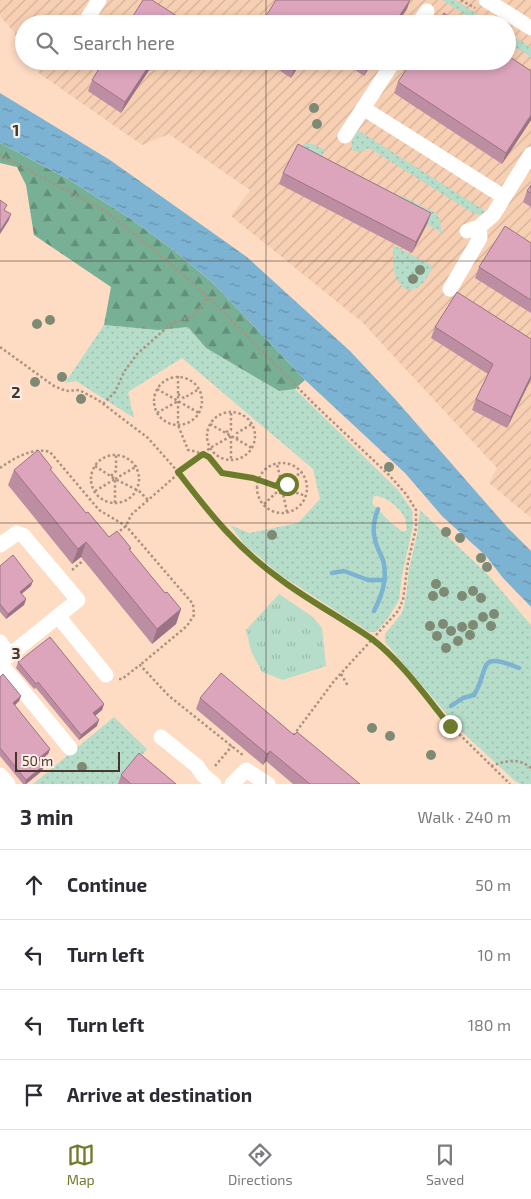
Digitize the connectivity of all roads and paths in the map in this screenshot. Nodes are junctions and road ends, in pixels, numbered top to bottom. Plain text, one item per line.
1 (99, 0) edge
2 (486, 0) edge
3 (90, 15) edge
4 (510, 15) edge
5 (516, 19) edge
6 (531, 28) edge
7 (388, 70) edge
8 (363, 108) junction
9 (345, 136) dead end
10 (531, 154) edge
11 (0, 155) edge
12 (504, 197) junction
13 (450, 289) dead end
14 (208, 298) junction
15 (0, 347) edge
16 (178, 376) junction
17 (157, 389) junction
18 (199, 389) junction
19 (178, 394) junction
20 (178, 400) junction
21 (103, 404) junction
22 (231, 412) junction
23 (158, 413) junction
24 (199, 413) junction
25 (210, 424) junction
26 (252, 424) junction
27 (178, 425) junction
28 (225, 432) junction
29 (230, 436) junction
30 (237, 440) junction
31 (210, 448) junction
32 (252, 448) junction
33 (116, 454) junction
34 (203, 454) junction
35 (231, 460) junction
36 (278, 464) junction
37 (94, 466) junction
38 (137, 466) junction
39 (0, 468) edge
40 (178, 472) junction
41 (301, 472) junction
42 (110, 476) junction
43 (115, 479) junction
44 (259, 480) junction
45 (281, 481) junction
46 (287, 484) junction
47 (276, 486) junction
48 (137, 490) junction
49 (288, 490) junction
50 (94, 491) junction
51 (277, 492) junction
52 (283, 494) junction
53 (306, 496) junction
54 (148, 500) junction
55 (115, 503) junction
56 (264, 504) junction
57 (287, 512) junction
58 (126, 526) junction
59 (111, 538) edge
60 (0, 545) edge
61 (90, 555) edge
62 (83, 561) edge
63 (58, 616) junction
64 (373, 640) junction
65 (0, 642) edge
66 (3, 661) edge
67 (140, 665) junction
68 (341, 674) junction
69 (106, 675) joint
70 (348, 686) dead end
71 (161, 737) dead end
72 (292, 738) edge
73 (70, 748) dead end
74 (245, 756) dead end
75 (491, 766) junction
76 (531, 768) edge
77 (0, 775) edge
78 (506, 780) junction
79 (8, 784) edge
80 (214, 784) edge
81 (232, 784) edge
82 (268, 784) edge
83 (503, 784) edge
84 (510, 784) edge

1 - 3 street
2 - 4 street
5 - 6 street
7 - 8 street
8 - 9 street
8 - 12 street
10 - 12 street
11 - 14 path
12 - 13 street
14 - 21 path
14 - 64 path
15 - 21 path
16 - 17 path
16 - 18 path
16 - 19 path
17 - 20 path
17 - 23 path
18 - 19 path
18 - 24 path
19 - 20 path
20 - 23 path
20 - 24 path
20 - 27 path
21 - 40 path
22 - 25 path
22 - 26 path
22 - 28 path
23 - 27 path
24 - 27 path
25 - 28 path
25 - 31 path
26 - 30 path
26 - 32 path
27 - 34 path
28 - 29 path
29 - 30 path
29 - 31 path
29 - 35 path
30 - 32 path
31 - 34 path
31 - 35 path
32 - 35 path
33 - 37 path
33 - 38 path
33 - 42 path
34 - 40 path
34 - 44 path
36 - 41 path
36 - 44 path
36 - 45 path
37 - 42 path
37 - 50 path
38 - 43 path
38 - 48 path
39 - 58 path
40 - 54 path
40 - 64 path
41 - 46 path
41 - 53 path
42 - 43 path
43 - 48 path
43 - 50 path
43 - 55 path
44 - 47 path
44 - 56 path
45 - 46 path
45 - 47 path
46 - 49 path
47 - 51 path
48 - 54 path
48 - 55 path
49 - 52 path
49 - 53 path
50 - 55 path
51 - 52 path
51 - 56 path
52 - 57 path
53 - 57 path
54 - 58 path
56 - 57 path
58 - 59 path
58 - 67 path
60 - 63 street
61 - 62 path
63 - 66 street
63 - 69 street
64 - 68 path
64 - 75 path
65 - 66 street
66 - 73 street
67 - 69 path
67 - 74 path
68 - 70 path
68 - 72 path
71 - 80 street
75 - 76 path
75 - 78 path
77 - 79 street
78 - 83 path
78 - 84 path
81 - 82 street

